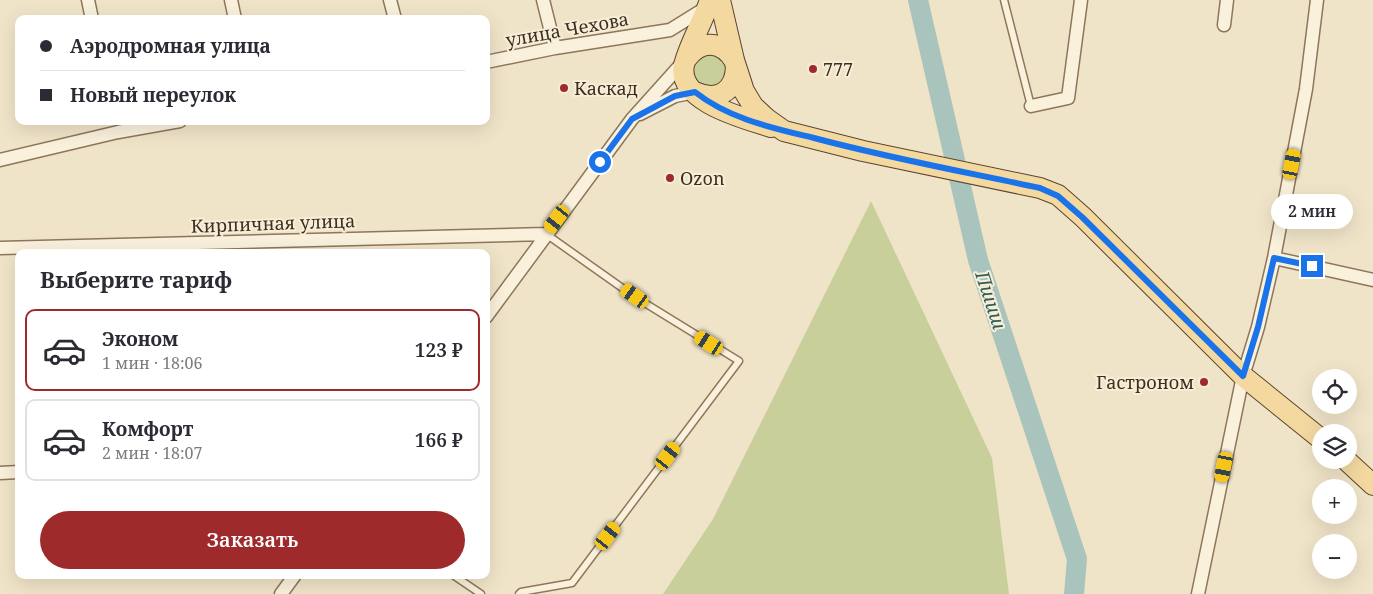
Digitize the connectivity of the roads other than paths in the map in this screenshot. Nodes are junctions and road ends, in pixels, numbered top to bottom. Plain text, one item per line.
1 (88, 0) edge
2 (231, 0) edge
3 (390, 0) edge
4 (543, 0) edge
5 (1004, 0) edge
6 (1081, 0) edge
7 (1227, 0) edge
8 (1317, 0) edge
9 (712, 2) edge
10 (91, 15) edge
11 (235, 15) edge
12 (394, 15) edge
13 (1224, 25) dead end
14 (555, 48) junction
15 (687, 58) junction
16 (490, 61) edge
17 (735, 64) junction
18 (695, 92) junction
19 (1031, 106) joint
20 (632, 119) junction
21 (137, 125) edge
22 (116, 127) edge
23 (784, 131) junction
24 (0, 160) edge
25 (546, 234) junction
26 (0, 248) edge
27 (1274, 258) junction
28 (1373, 280) edge
29 (490, 311) edge
30 (1243, 376) junction
31 (1312, 432) edge
32 (1356, 469) edge
33 (15, 472) edge
34 (0, 473) edge
35 (1373, 485) edge
36 (292, 579) edge
37 (459, 579) edge
38 (280, 594) edge
39 (480, 594) edge
40 (519, 594) edge
41 (1198, 594) edge

1 - 10 street
2 - 11 street
3 - 12 street
4 - 14 street
5 - 19 lane
6 - 19 street
7 - 13 street
8 - 27 street
9 - 14 street, улица Чехова
9 - 15 main road
9 - 17 main road
14 - 16 street, улица Чехова
15 - 17 main road
15 - 18 main road
15 - 20 street
17 - 18 main road
17 - 23 main road
18 - 20 street
18 - 23 main road
20 - 25 street
21 - 22 street
22 - 24 street
23 - 30 main road
25 - 26 street, Кирпичная улица
25 - 29 street
25 - 40 lane
27 - 28 street
27 - 30 street
30 - 31 main road
30 - 41 street
32 - 35 main road
33 - 34 street
36 - 38 street
37 - 39 lane

